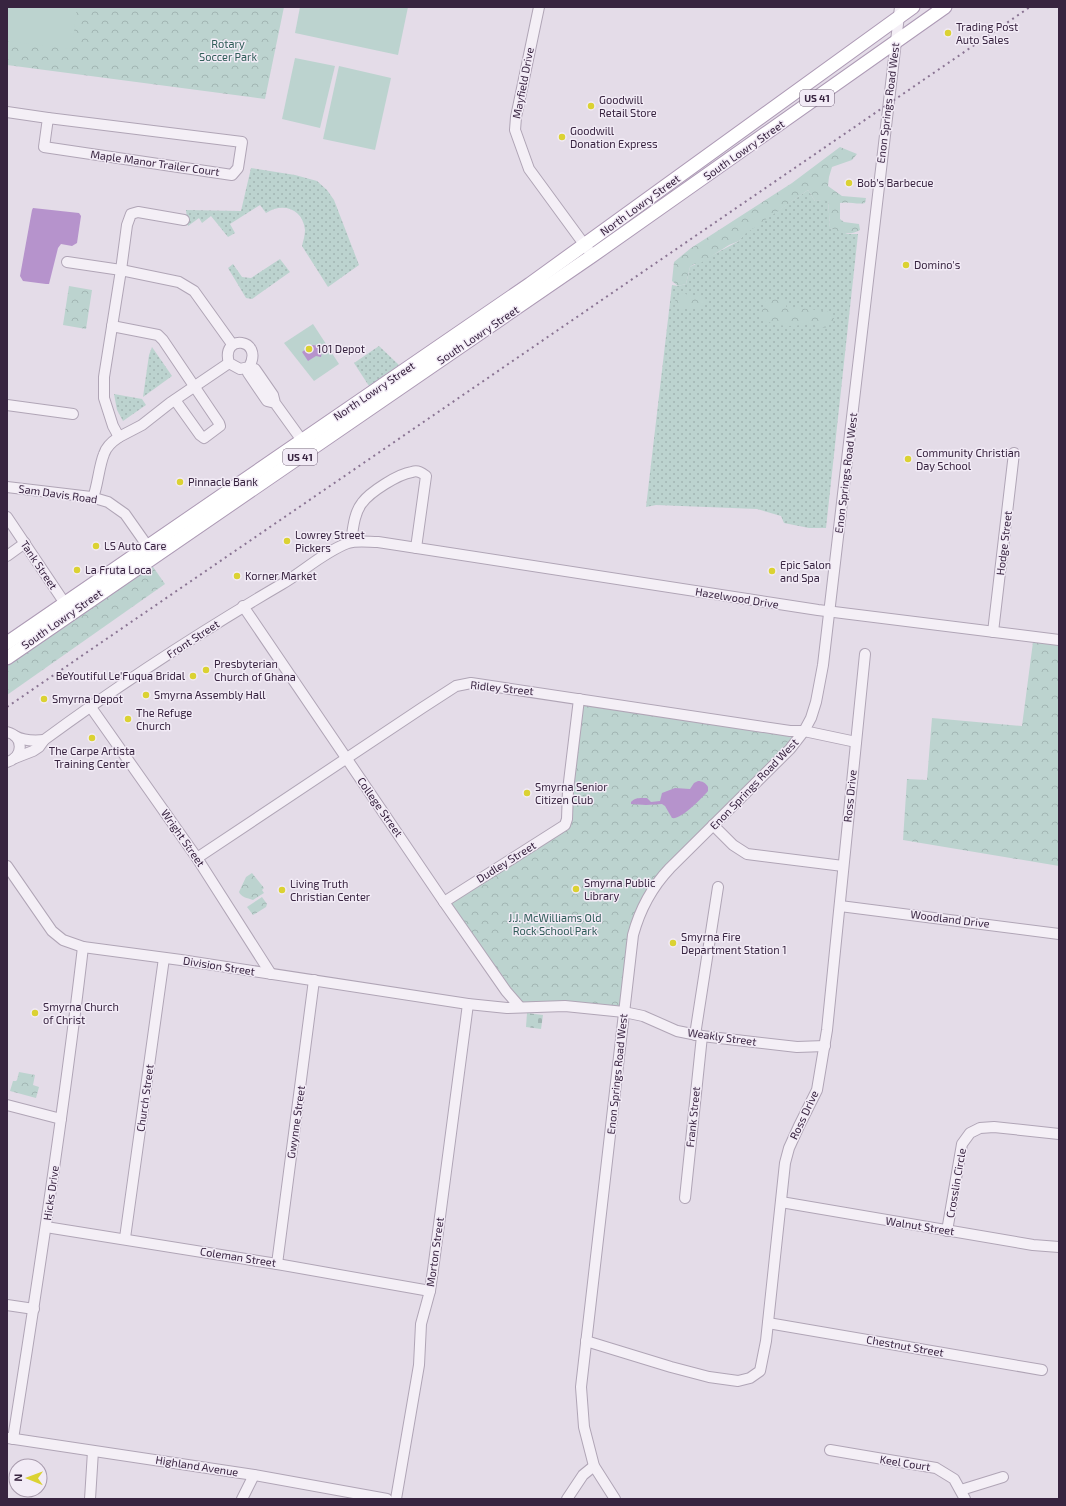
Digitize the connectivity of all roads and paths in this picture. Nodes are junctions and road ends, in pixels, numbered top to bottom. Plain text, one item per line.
1 (539, 7) edge
2 (913, 7) edge
3 (945, 7) edge
4 (899, 12) edge
5 (896, 42) junction
6 (7, 112) edge
7 (48, 118) junction
8 (184, 220) dead end
9 (585, 245) junction
10 (592, 256) junction
11 (67, 262) dead end
12 (121, 270) junction
13 (112, 326) junction
14 (232, 344) junction
15 (229, 363) junction
16 (249, 367) junction
17 (194, 386) junction
18 (175, 400) junction
19 (7, 405) edge
20 (73, 414) dead end
21 (119, 437) junction
22 (306, 446) junction
23 (1014, 453) dead end
24 (7, 487) edge
25 (94, 498) junction
26 (7, 517) edge
27 (351, 542) junction
28 (25, 544) junction
29 (416, 548) junction
30 (151, 551) junction
31 (7, 556) edge
32 (243, 606) junction
33 (68, 608) junction
34 (830, 612) junction
35 (993, 632) junction
36 (1059, 640) edge
37 (10, 646) edge
38 (865, 654) dead end
39 (579, 699) junction
40 (90, 706) junction
41 (804, 731) junction
42 (11, 734) edge
43 (44, 740) junction
44 (856, 742) junction
45 (346, 758) junction
46 (10, 762) edge
47 (713, 825) junction
48 (197, 858) junction
49 (7, 866) edge
50 (843, 866) junction
51 (718, 887) dead end
52 (444, 902) junction
53 (840, 906) junction
54 (1059, 934) edge
55 (83, 947) junction
56 (164, 958) junction
57 (271, 974) junction
58 (314, 980) junction
59 (468, 1004) junction
60 (519, 1006) junction
61 (624, 1012) junction
62 (699, 1035) junction
63 (824, 1046) junction
64 (7, 1105) edge
65 (61, 1119) junction
66 (1059, 1134) edge
67 (685, 1198) dead end
68 (781, 1202) junction
69 (46, 1227) junction
70 (947, 1231) junction
71 (126, 1238) junction
72 (1059, 1247) edge
73 (277, 1264) junction
74 (430, 1291) junction
75 (7, 1305) edge
76 (34, 1309) junction
77 (768, 1323) junction
78 (586, 1340) junction
79 (1042, 1370) dead end
80 (10, 1439) edge
81 (830, 1450) dead end
82 (93, 1451) junction
83 (594, 1466) junction
84 (254, 1475) junction
85 (1003, 1477) dead end
86 (963, 1495) edge
87 (90, 1499) edge
88 (242, 1499) edge
89 (387, 1499) edge
90 (396, 1499) edge
91 (568, 1499) edge
92 (615, 1499) edge

1 - 9 street, Mayfield Drive
2 - 4 main road, North Lowry Street / US 41
3 - 5 main road, South Lowry Street / US 41
4 - 5 street, Enon Springs Road West
4 - 9 main road, North Lowry Street / US 41
5 - 10 main road, South Lowry Street / US 41
5 - 34 street, Enon Springs Road West
6 - 7 street, Maple Manor Trailer Court
7 - 7 street, Maple Manor Trailer Court
8 - 12 street
9 - 10 street, Mayfield Drive
9 - 22 main road, North Lowry Street / US 41
10 - 22 main road, South Lowry Street / US 41
11 - 12 street
12 - 13 street
12 - 14 street
13 - 17 street
13 - 21 street
14 - 15 street
14 - 16 street
15 - 16 street
15 - 17 street
16 - 22 street
17 - 18 street
17 - 18 street
18 - 21 street
19 - 20 street
21 - 25 street
22 - 30 main road, South Lowry Street / US 41
23 - 35 street, Hodge Street
24 - 25 street, Sam Davis Road
25 - 30 street, Sam Davis Road
26 - 28 street, Tank Street
27 - 29 street, Hazelwood Drive
27 - 29 street
27 - 32 street, Hazelwood Drive
28 - 31 street
28 - 33 street, Tank Street
29 - 34 street, Hazelwood Drive
30 - 33 main road, South Lowry Street / US 41
32 - 40 street, Front Street
32 - 45 street, College Street
33 - 37 main road, South Lowry Street / US 41
34 - 35 street, Hazelwood Drive
34 - 41 street, Enon Springs Road West
35 - 36 street, Hazelwood Drive
38 - 44 street, Ross Drive
39 - 41 street, Ridley Street
39 - 45 street, Ridley Street
39 - 52 street, Dudley Street
40 - 43 street, Front Street
40 - 48 street, Wright Street
41 - 44 street, Ridley Street
41 - 47 street, Enon Springs Road West
42 - 43 street, Front Street
42 - 46 street, Front Street
43 - 46 street, Front Street
44 - 50 street, Ross Drive
45 - 48 street, Ridley Street
45 - 52 street, College Street
47 - 50 street
47 - 61 street, Enon Springs Road West
48 - 57 street, Wright Street
49 - 55 street, Division Street
50 - 53 street, Ross Drive
51 - 62 street, Frank Street
52 - 60 street, College Street
53 - 54 street, Woodland Drive
53 - 63 street, Ross Drive
55 - 56 street, Division Street
55 - 65 street, Hicks Drive
56 - 57 street, Division Street
56 - 71 street, Church Street
57 - 58 street, Division Street
58 - 59 street, Division Street
58 - 73 street, Gwynne Street
59 - 60 street
59 - 74 street, Morton Street
60 - 61 street
61 - 62 street, Weakly Street
61 - 78 street, Enon Springs Road West
62 - 63 street, Weakly Street
62 - 67 street, Frank Street
63 - 68 street, Ross Drive
64 - 65 street
65 - 69 street, Hicks Drive
66 - 70 street, Crosslin Circle
68 - 70 street, Walnut Street
68 - 77 street, Ross Drive
69 - 71 street, Coleman Street
69 - 76 street, Hicks Drive
70 - 72 street, Walnut Street
71 - 73 street, Coleman Street
73 - 74 street, Coleman Street
74 - 90 street, Morton Street
75 - 76 street
76 - 80 street, Hicks Drive
77 - 78 street, Ross Drive
77 - 79 street, Chestnut Street
78 - 83 street, Enon Springs Road West
80 - 82 street, Highland Avenue
81 - 86 street, Keel Court
82 - 84 street, Highland Avenue
82 - 87 street
83 - 91 street
83 - 92 street, Enon Springs Road West
84 - 88 street
84 - 89 street, Highland Avenue
85 - 86 street

